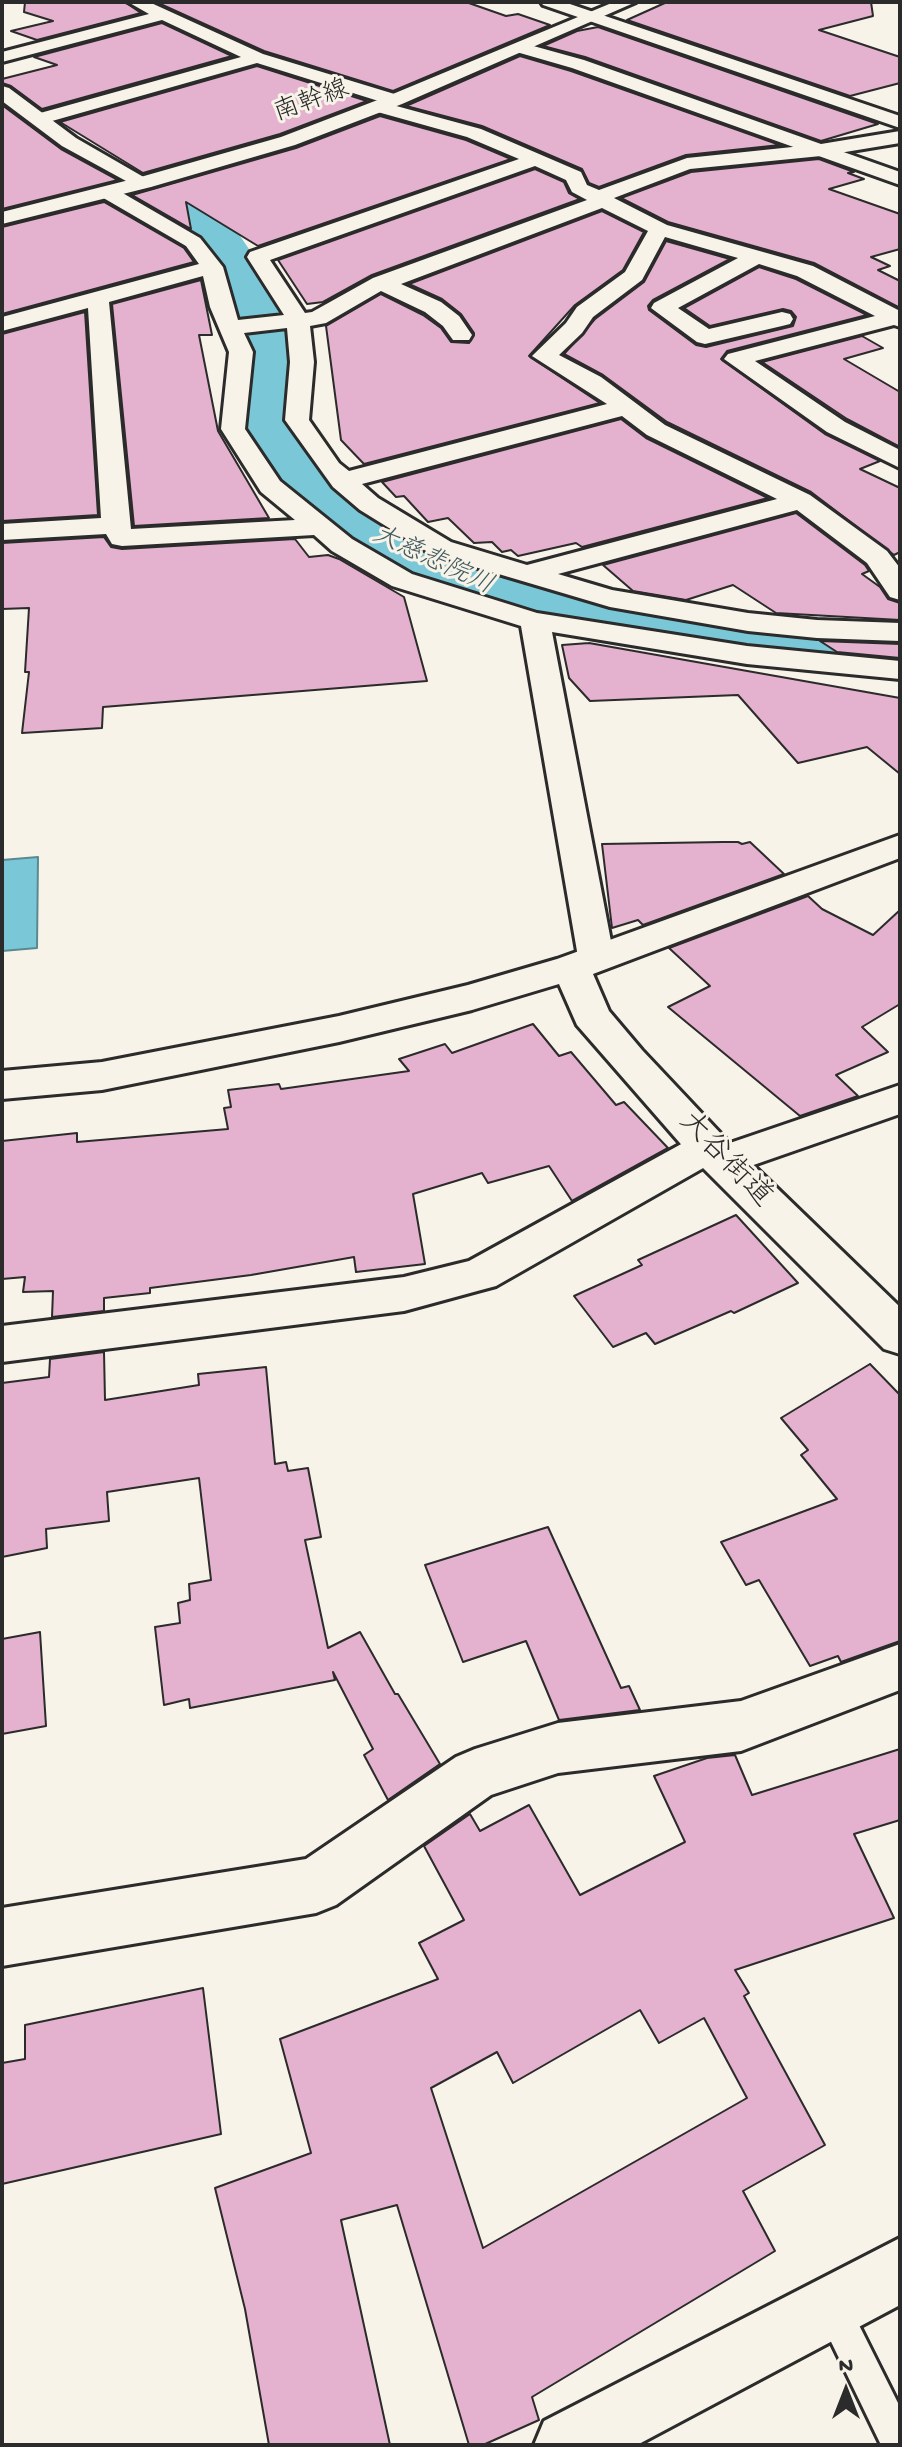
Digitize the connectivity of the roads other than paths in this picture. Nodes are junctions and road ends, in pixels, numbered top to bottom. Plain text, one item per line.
1 (136, 2) edge
2 (549, 2) edge
3 (628, 2) edge
4 (163, 15) junction
5 (595, 17) junction
6 (519, 47) junction
7 (2, 57) edge
8 (257, 58) junction
9 (2, 92) edge
10 (387, 104) junction
11 (39, 119) junction
12 (900, 122) edge
13 (900, 137) edge
14 (821, 150) junction
15 (535, 160) junction
16 (900, 179) edge
17 (144, 183) junction
18 (107, 192) junction
19 (599, 199) junction
20 (2, 218) edge
21 (660, 229) junction
22 (757, 257) junction
23 (212, 267) junction
24 (381, 283) junction
25 (98, 298) junction
26 (861, 300) junction
27 (833, 307) dead end
28 (805, 313) dead end
29 (898, 319) edge
30 (298, 320) junction
31 (2, 324) edge
32 (232, 328) junction
33 (461, 335) dead end
34 (626, 407) junction
35 (900, 460) edge
36 (342, 481) junction
37 (801, 501) junction
38 (115, 525) junction
39 (316, 527) junction
40 (2, 532) edge
41 (527, 574) junction
42 (900, 591) edge
43 (535, 621) junction
44 (900, 632) edge
45 (900, 670) edge
46 (900, 846) edge
47 (583, 963) junction
48 (2, 1085) edge
49 (900, 1100) edge
50 (715, 1154) junction
51 (900, 1336) edge
52 (2, 1344) edge
53 (900, 1667) edge
54 (2, 1937) edge
55 (900, 2270) edge
56 (831, 2304) junction
57 (568, 2445) edge
58 (900, 2445) edge

1 - 4 street
2 - 5 street
3 - 5 street, 南幹線
4 - 7 street
4 - 8 street
5 - 6 street, 南幹線
5 - 12 street
6 - 10 street, 南幹線
6 - 14 street
8 - 10 street
8 - 11 street
9 - 11 street
10 - 15 street
10 - 17 street, 南幹線
11 - 17 street
13 - 14 street
14 - 16 street
14 - 19 street
15 - 19 street
15 - 30 street
17 - 18 street, 南幹線
18 - 20 street, 南幹線
18 - 23 street
19 - 21 street
19 - 24 street
21 - 22 street
21 - 34 street
22 - 26 street
22 - 28 street
23 - 25 street
23 - 32 street
24 - 30 street
24 - 33 street
25 - 31 street
25 - 38 street
26 - 27 street
26 - 29 street
29 - 35 street
30 - 32 street
30 - 36 street
32 - 39 street
34 - 36 street
34 - 37 street
36 - 41 street
37 - 41 street
37 - 42 street
38 - 39 street
38 - 40 street
39 - 43 street
41 - 44 street
43 - 45 street
43 - 47 street
46 - 47 street
47 - 48 street
47 - 50 street, 大谷街道
49 - 50 street
50 - 51 street, 大谷街道
50 - 52 street
53 - 54 street
55 - 56 street
56 - 57 street
56 - 58 lane

